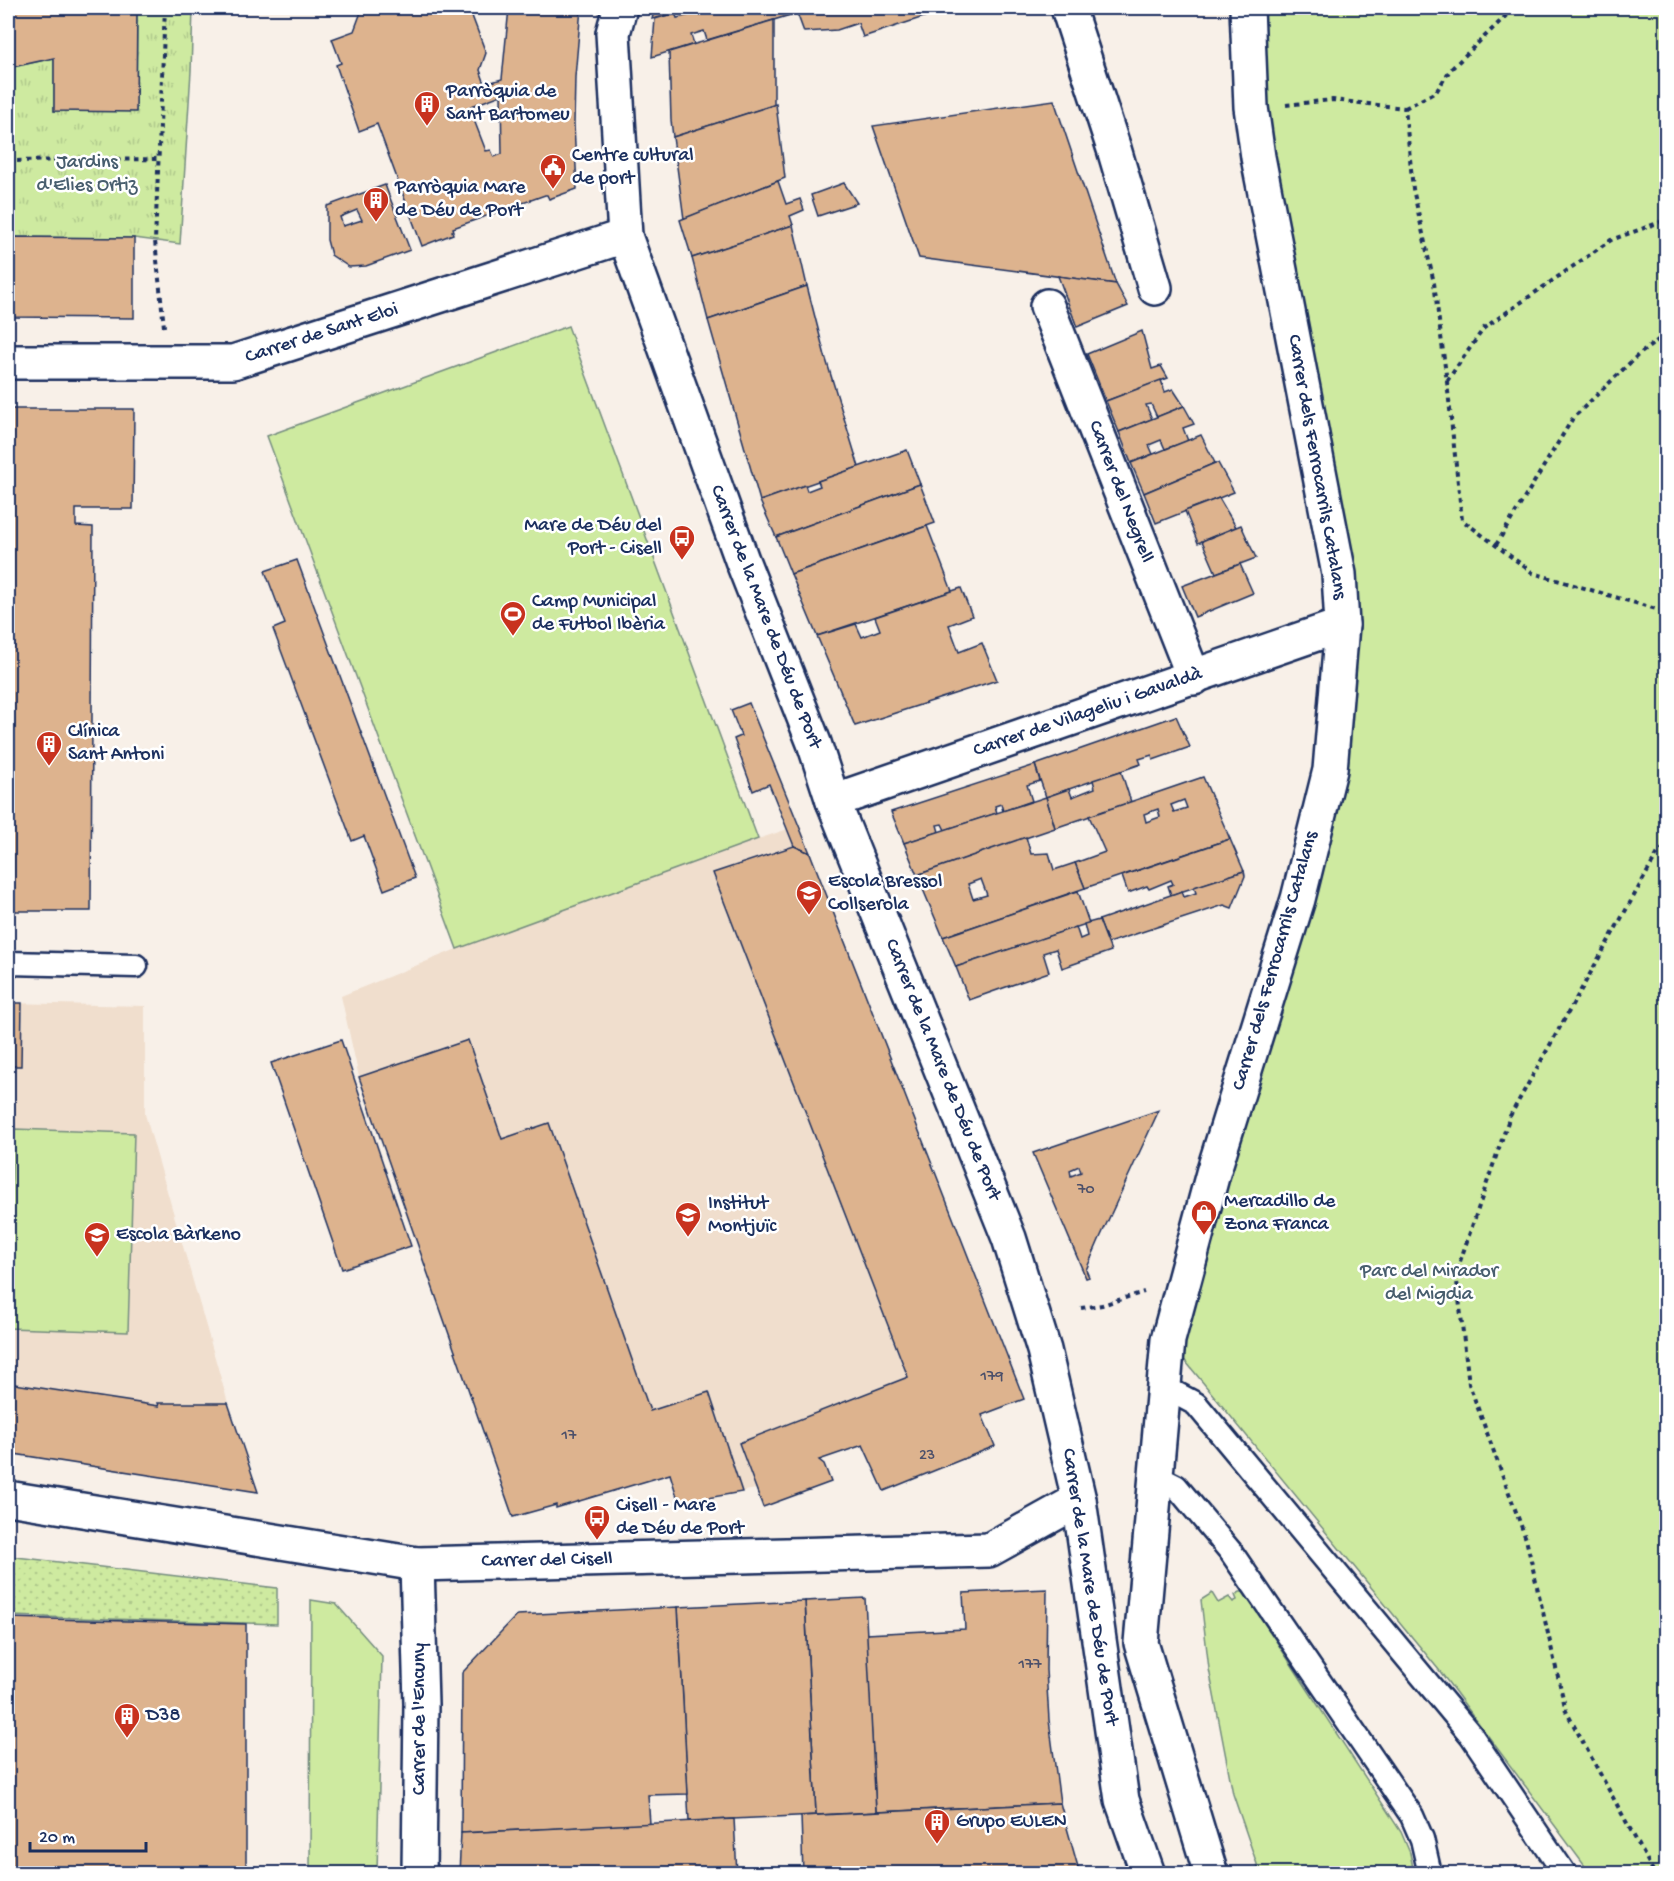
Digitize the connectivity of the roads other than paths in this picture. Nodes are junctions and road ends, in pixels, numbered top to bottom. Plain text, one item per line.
1 (620, 8) edge
2 (1068, 8) edge
3 (1247, 8) edge
4 (625, 236) junction
5 (1155, 288) dead end
6 (1047, 306) dead end
7 (8, 362) edge
8 (1342, 625) junction
9 (1194, 678) junction
10 (834, 801) junction
11 (8, 963) edge
12 (136, 966) dead end
13 (1164, 1386) junction
14 (1156, 1476) junction
15 (8, 1498) edge
16 (1079, 1500) junction
17 (417, 1564) junction
18 (419, 1874) edge
19 (1148, 1874) edge
20 (1210, 1874) edge
21 (1430, 1874) edge
22 (1565, 1874) edge

1 - 4 street, Carrer de la Mare de Déu de Port
2 - 5 street
3 - 8 street, Carrer dels Ferrocarrils Catalans
4 - 7 street, Carrer de Sant Eloi
4 - 10 street, Carrer de la Mare de Déu de Port
6 - 9 street, Carrer del Negrell
8 - 9 street, Carrer de Vilageliu i Gavaldà
8 - 13 street, Carrer dels Ferrocarrils Catalans
9 - 10 street, Carrer de Vilageliu i Gavaldà
10 - 16 street, Carrer de la Mare de Déu de Port
11 - 12 lane
13 - 14 street
13 - 22 lane
14 - 20 street
14 - 21 lane
15 - 17 street, Carrer del Cisell
16 - 17 street, Carrer del Cisell
16 - 19 street, Carrer de la Mare de Déu de Port
17 - 18 street, Carrer de l'Encuny

